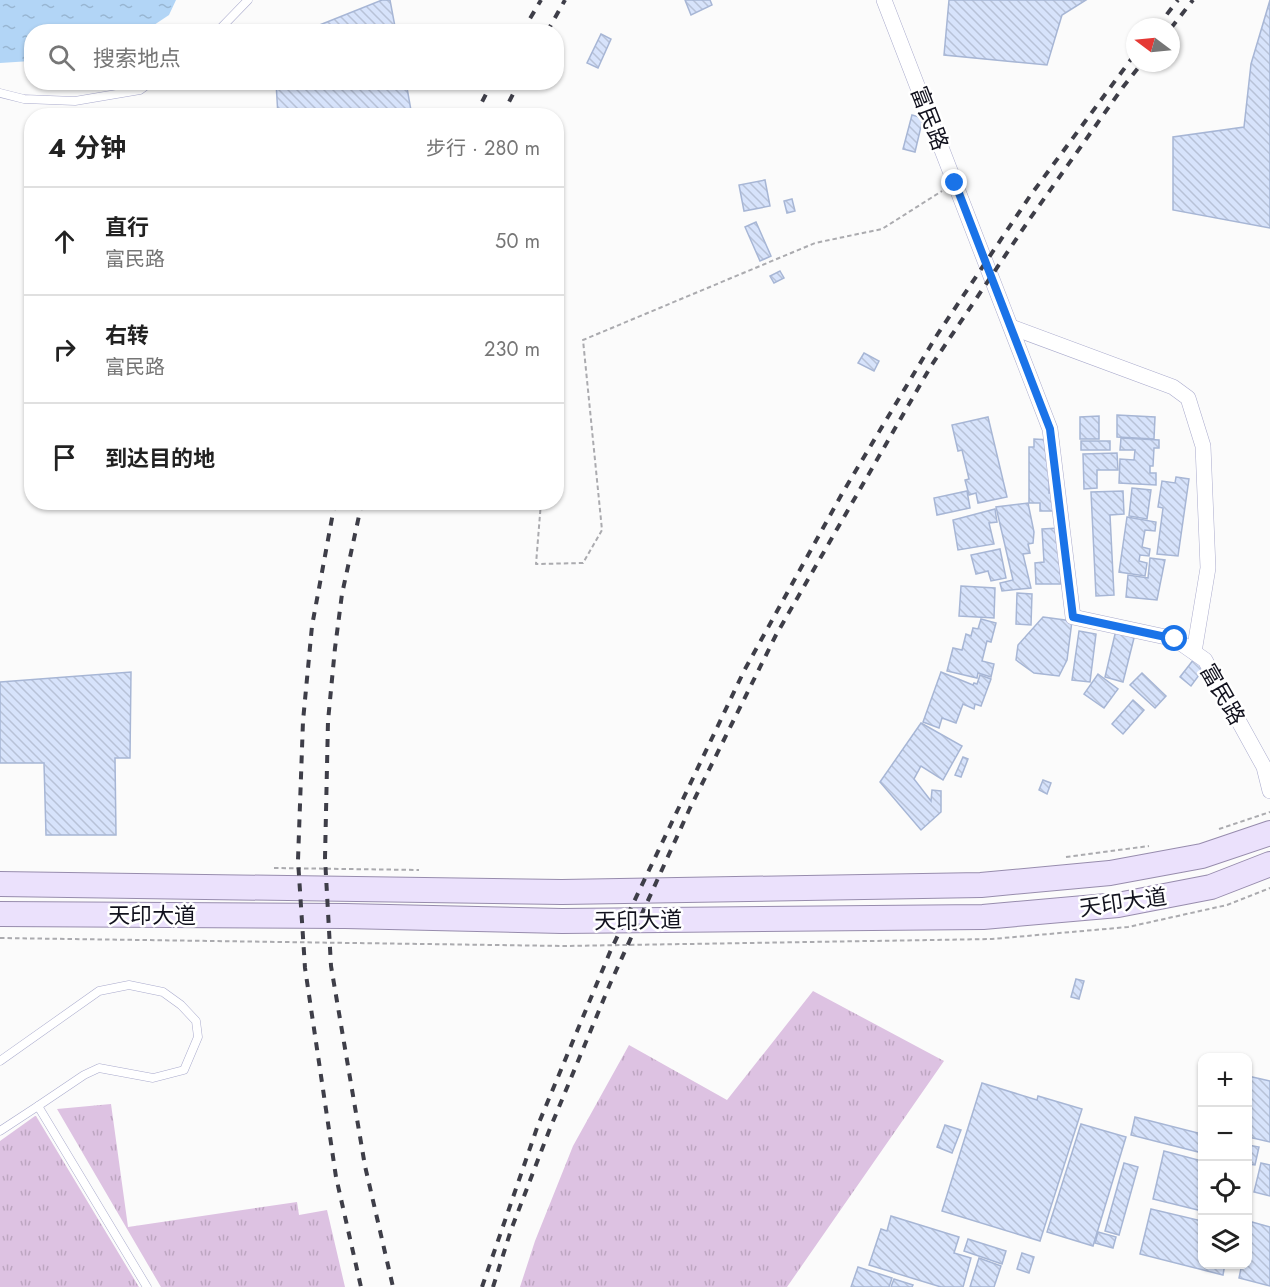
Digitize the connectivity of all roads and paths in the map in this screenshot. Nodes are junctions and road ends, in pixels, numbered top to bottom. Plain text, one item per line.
1 (248, 0) edge
2 (884, 0) edge
3 (225, 24) edge
4 (140, 90) edge
5 (0, 93) edge
6 (955, 183) junction
7 (1011, 327) junction
8 (540, 510) edge
9 (1194, 652) junction
10 (1270, 791) edge
11 (1270, 812) edge
12 (1218, 830) dead end
13 (1270, 833) edge
14 (1156, 844) dead end
15 (1067, 857) dead end
16 (1270, 864) edge
17 (273, 868) dead end
18 (425, 870) dead end
19 (0, 884) edge
20 (0, 914) edge
21 (0, 938) edge
22 (314, 942) dead end
23 (0, 1061) edge
24 (38, 1106) junction
25 (0, 1131) edge
26 (147, 1287) edge

1 - 3 lane
2 - 6 street, 富民路
4 - 5 lane
6 - 7 street, 富民路
6 - 8 path
7 - 9 street, 富民路
7 - 9 street
9 - 10 street, 富民路
11 - 12 path
13 - 19 main road, 天印大道
14 - 15 path
16 - 20 main road, 天印大道
17 - 18 path
21 - 22 path
23 - 24 lane
24 - 25 lane
24 - 26 lane

